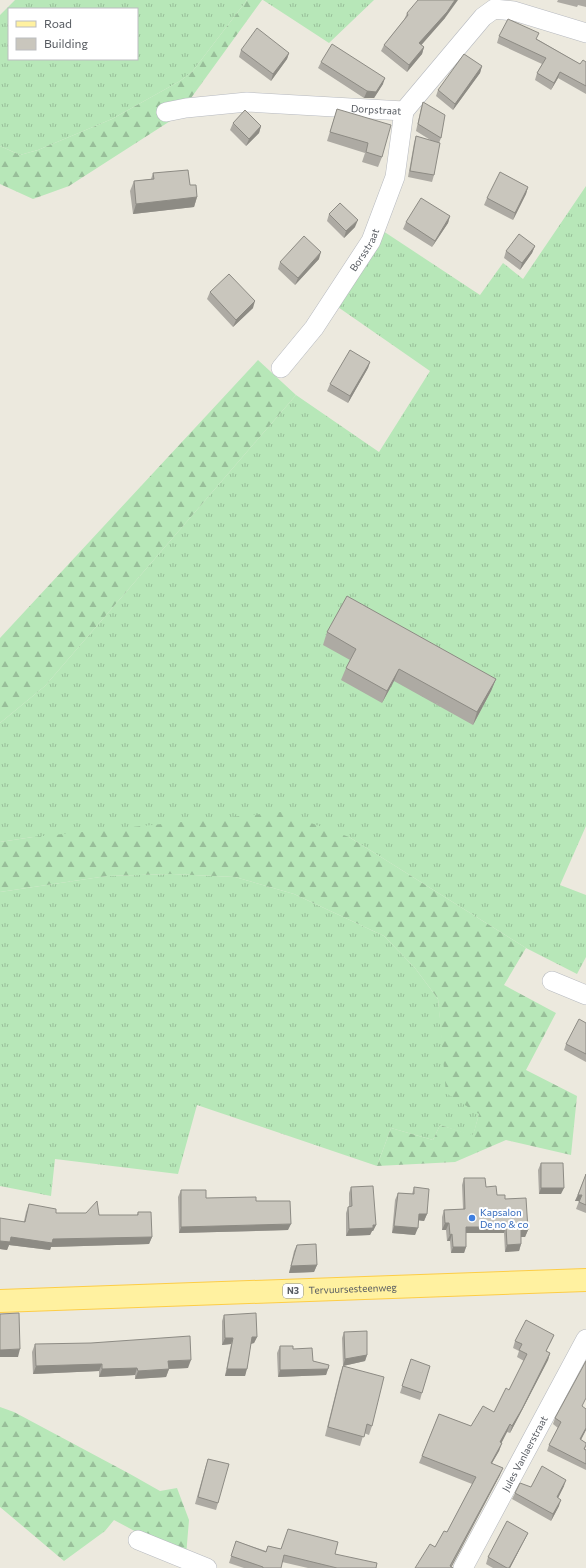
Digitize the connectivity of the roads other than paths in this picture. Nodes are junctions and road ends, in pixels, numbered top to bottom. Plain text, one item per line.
1 (586, 33) edge
2 (404, 111) junction
3 (166, 112) dead end
4 (281, 368) dead end
5 (552, 981) dead end
6 (586, 995) edge
7 (586, 1280) edge
8 (0, 1301) edge
9 (586, 1339) edge
10 (138, 1540) dead end
11 (207, 1568) edge
12 (463, 1568) edge

1 - 2 street, Dorpstraat
2 - 3 street, Dorpstraat
2 - 4 street, Borsstraat
5 - 6 street
7 - 8 main road, Tervuursesteenweg / N3
9 - 12 street, Jules Vanlaerstraat
10 - 11 street

